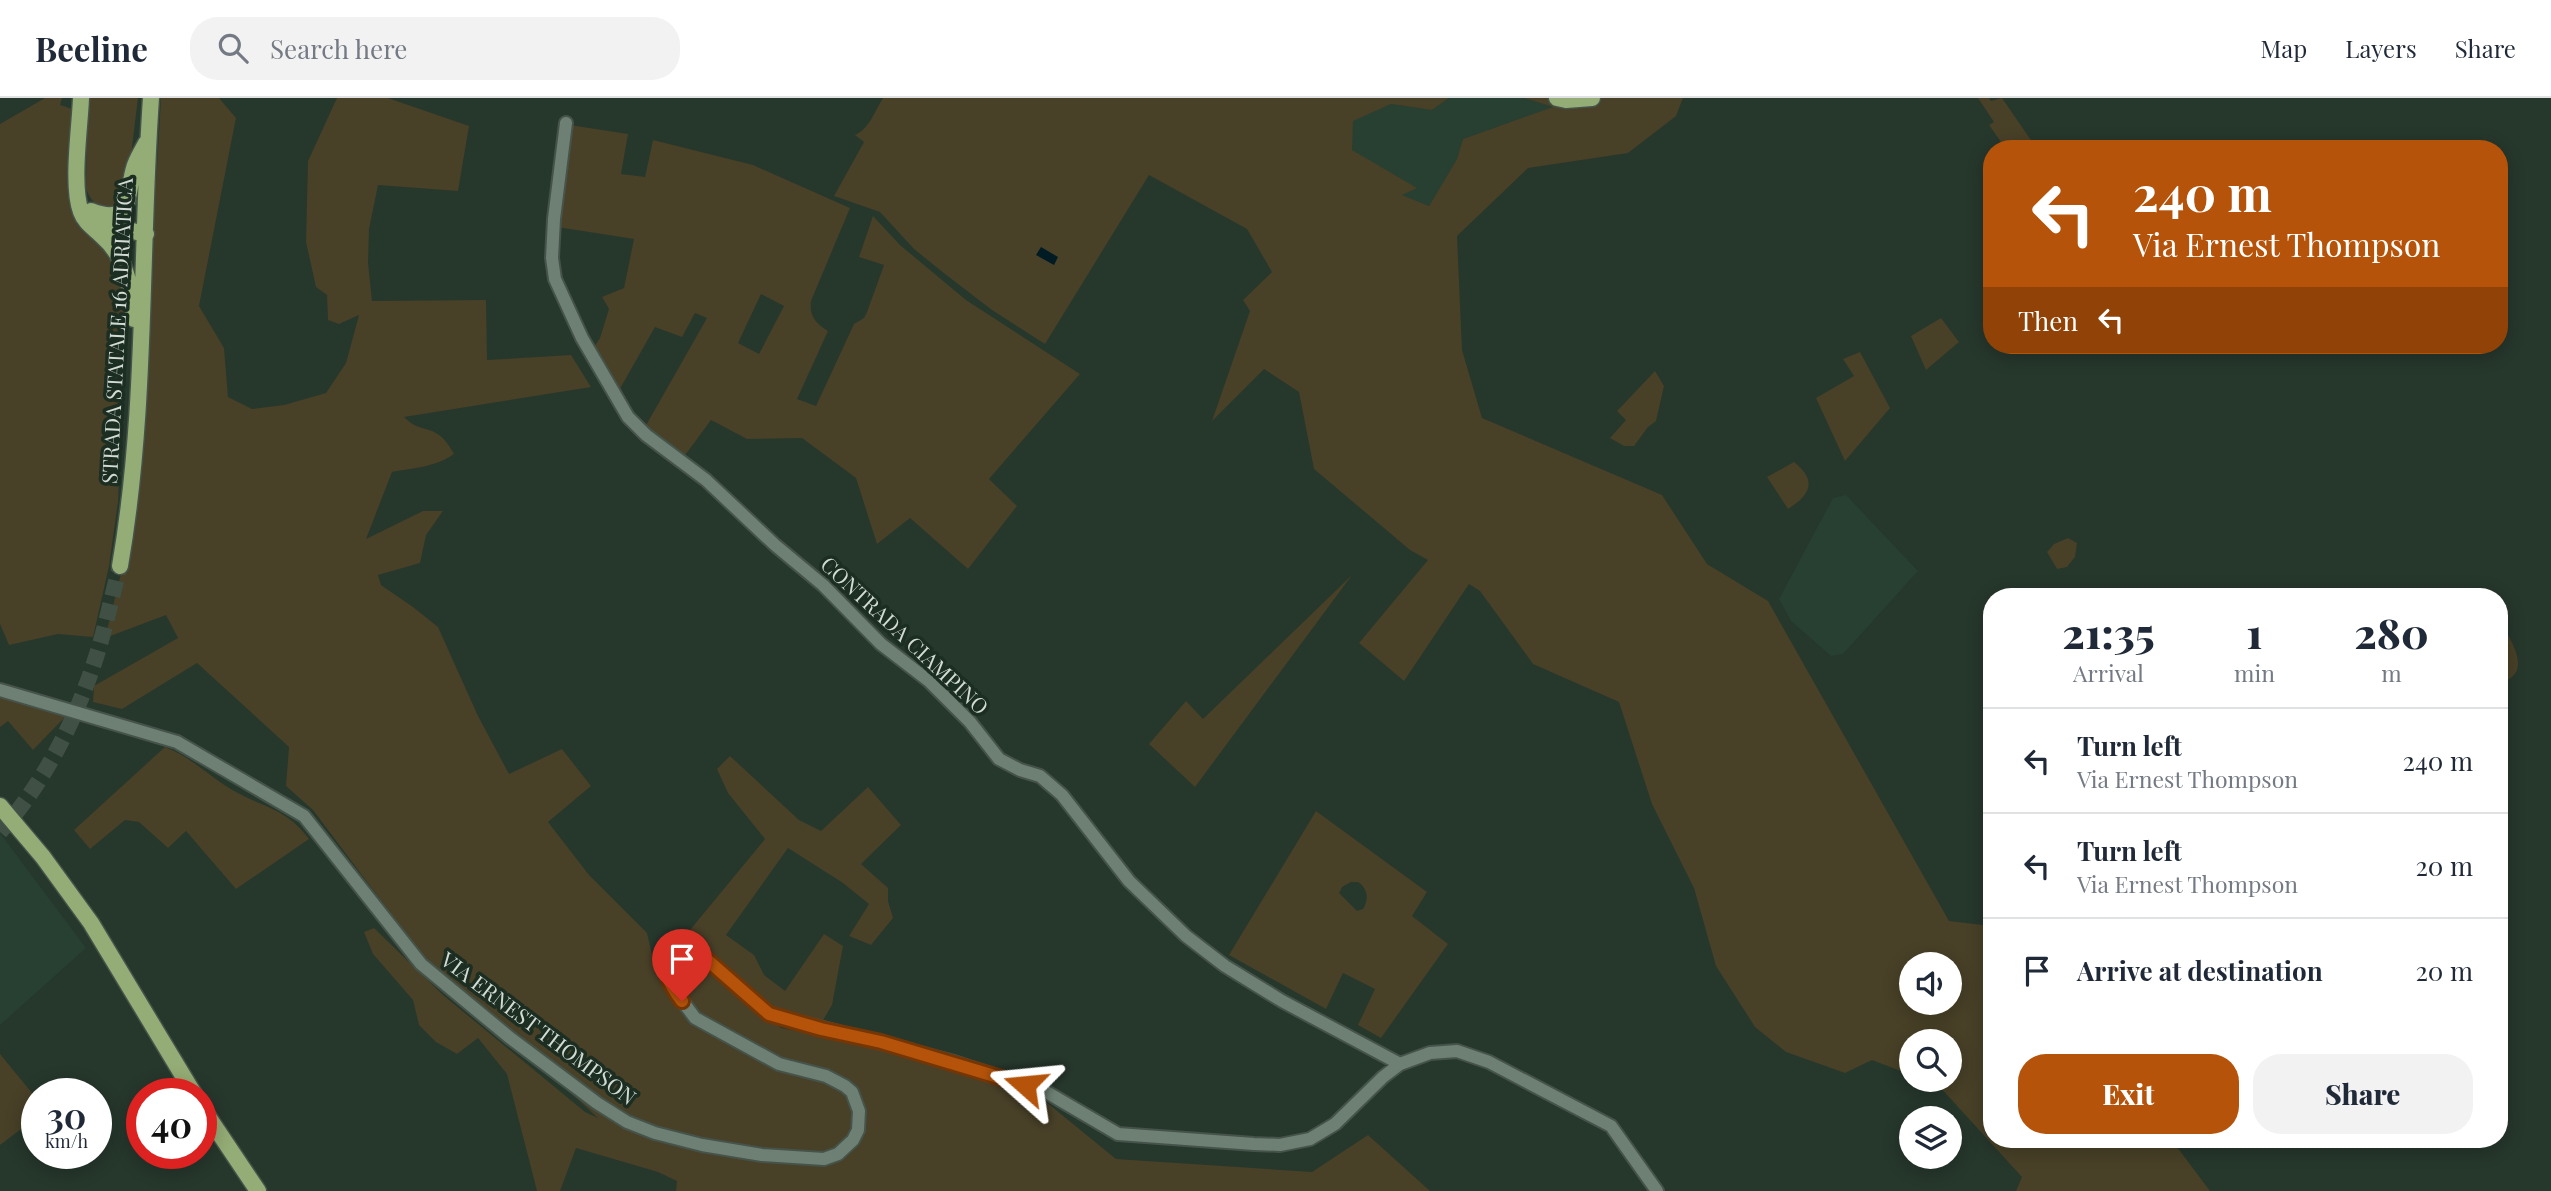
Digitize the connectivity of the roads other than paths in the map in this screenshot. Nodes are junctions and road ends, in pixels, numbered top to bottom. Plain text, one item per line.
1 (81, 98) edge
2 (151, 98) edge
3 (1557, 98) edge
4 (1592, 98) edge
5 (566, 123) dead end
6 (148, 141) junction
7 (78, 189) junction
8 (91, 211) junction
9 (146, 234) junction
10 (101, 235) junction
11 (139, 395) junction
12 (120, 566) tunnel mouth
13 (0, 690) edge
14 (2, 811) edge
15 (1400, 1064) junction
16 (184, 1078) edge
17 (217, 1130) edge
18 (258, 1191) edge
19 (1657, 1191) edge

1 - 7 main road
2 - 6 main road, STRADA STATALE 16 ADRIATICA
3 - 4 main road
5 - 15 street, CONTRADA CIAMPINO
6 - 8 main road
6 - 9 main road, STRADA STATALE 16 ADRIATICA
7 - 8 main road
7 - 10 main road
8 - 9 main road
9 - 10 main road
9 - 11 main road, STRADA STATALE 16 ADRIATICA
10 - 11 main road
11 - 12 main road, STRADA STATALE 16 ADRIATICA
13 - 15 street, VIA ERNEST THOMPSON
14 - 16 main road
15 - 19 street, VIA ERNEST THOMPSON
17 - 18 main road

